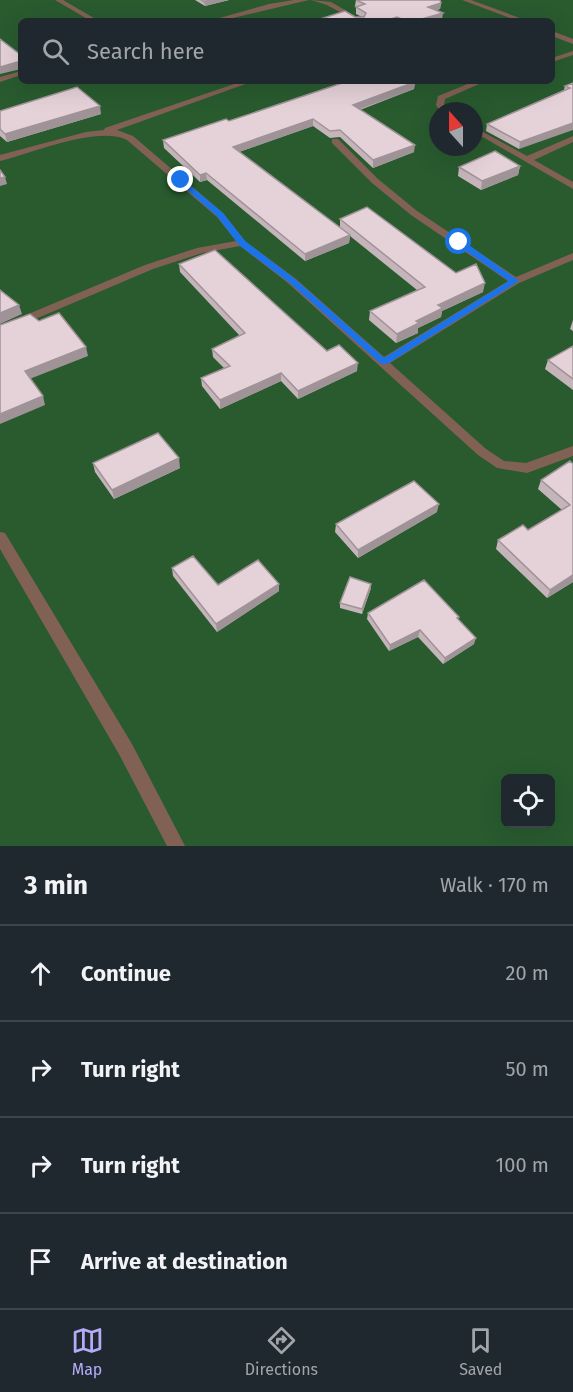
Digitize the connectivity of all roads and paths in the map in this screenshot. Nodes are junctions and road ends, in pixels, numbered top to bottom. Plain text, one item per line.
1 (58, 0) edge
2 (306, 0) edge
3 (314, 0) edge
4 (465, 0) edge
5 (327, 2) edge
6 (91, 18) edge
7 (224, 18) edge
8 (356, 18) edge
9 (516, 18) edge
10 (555, 34) edge
11 (573, 42) edge
12 (573, 53) edge
13 (555, 59) edge
14 (18, 75) edge
15 (0, 80) edge
16 (241, 84) edge
17 (475, 84) edge
18 (440, 102) edge
19 (104, 132) junction
20 (483, 134) edge
21 (573, 139) edge
22 (335, 141) edge
23 (0, 158) edge
24 (528, 159) junction
25 (573, 186) edge
26 (242, 243) junction
27 (573, 256) edge
28 (515, 281) junction
29 (0, 330) edge
30 (384, 362) junction
31 (573, 451) edge
32 (0, 537) edge
33 (176, 846) edge

1 - 6 street
2 - 7 street
3 - 5 street
4 - 9 street
5 - 8 street
10 - 11 street
12 - 13 street
14 - 15 street
16 - 19 street
17 - 18 street
19 - 23 street
19 - 26 street
20 - 24 street
21 - 24 street
22 - 28 street
24 - 25 street
26 - 29 street
26 - 30 street
27 - 28 street
28 - 30 street
30 - 31 street
32 - 33 street

